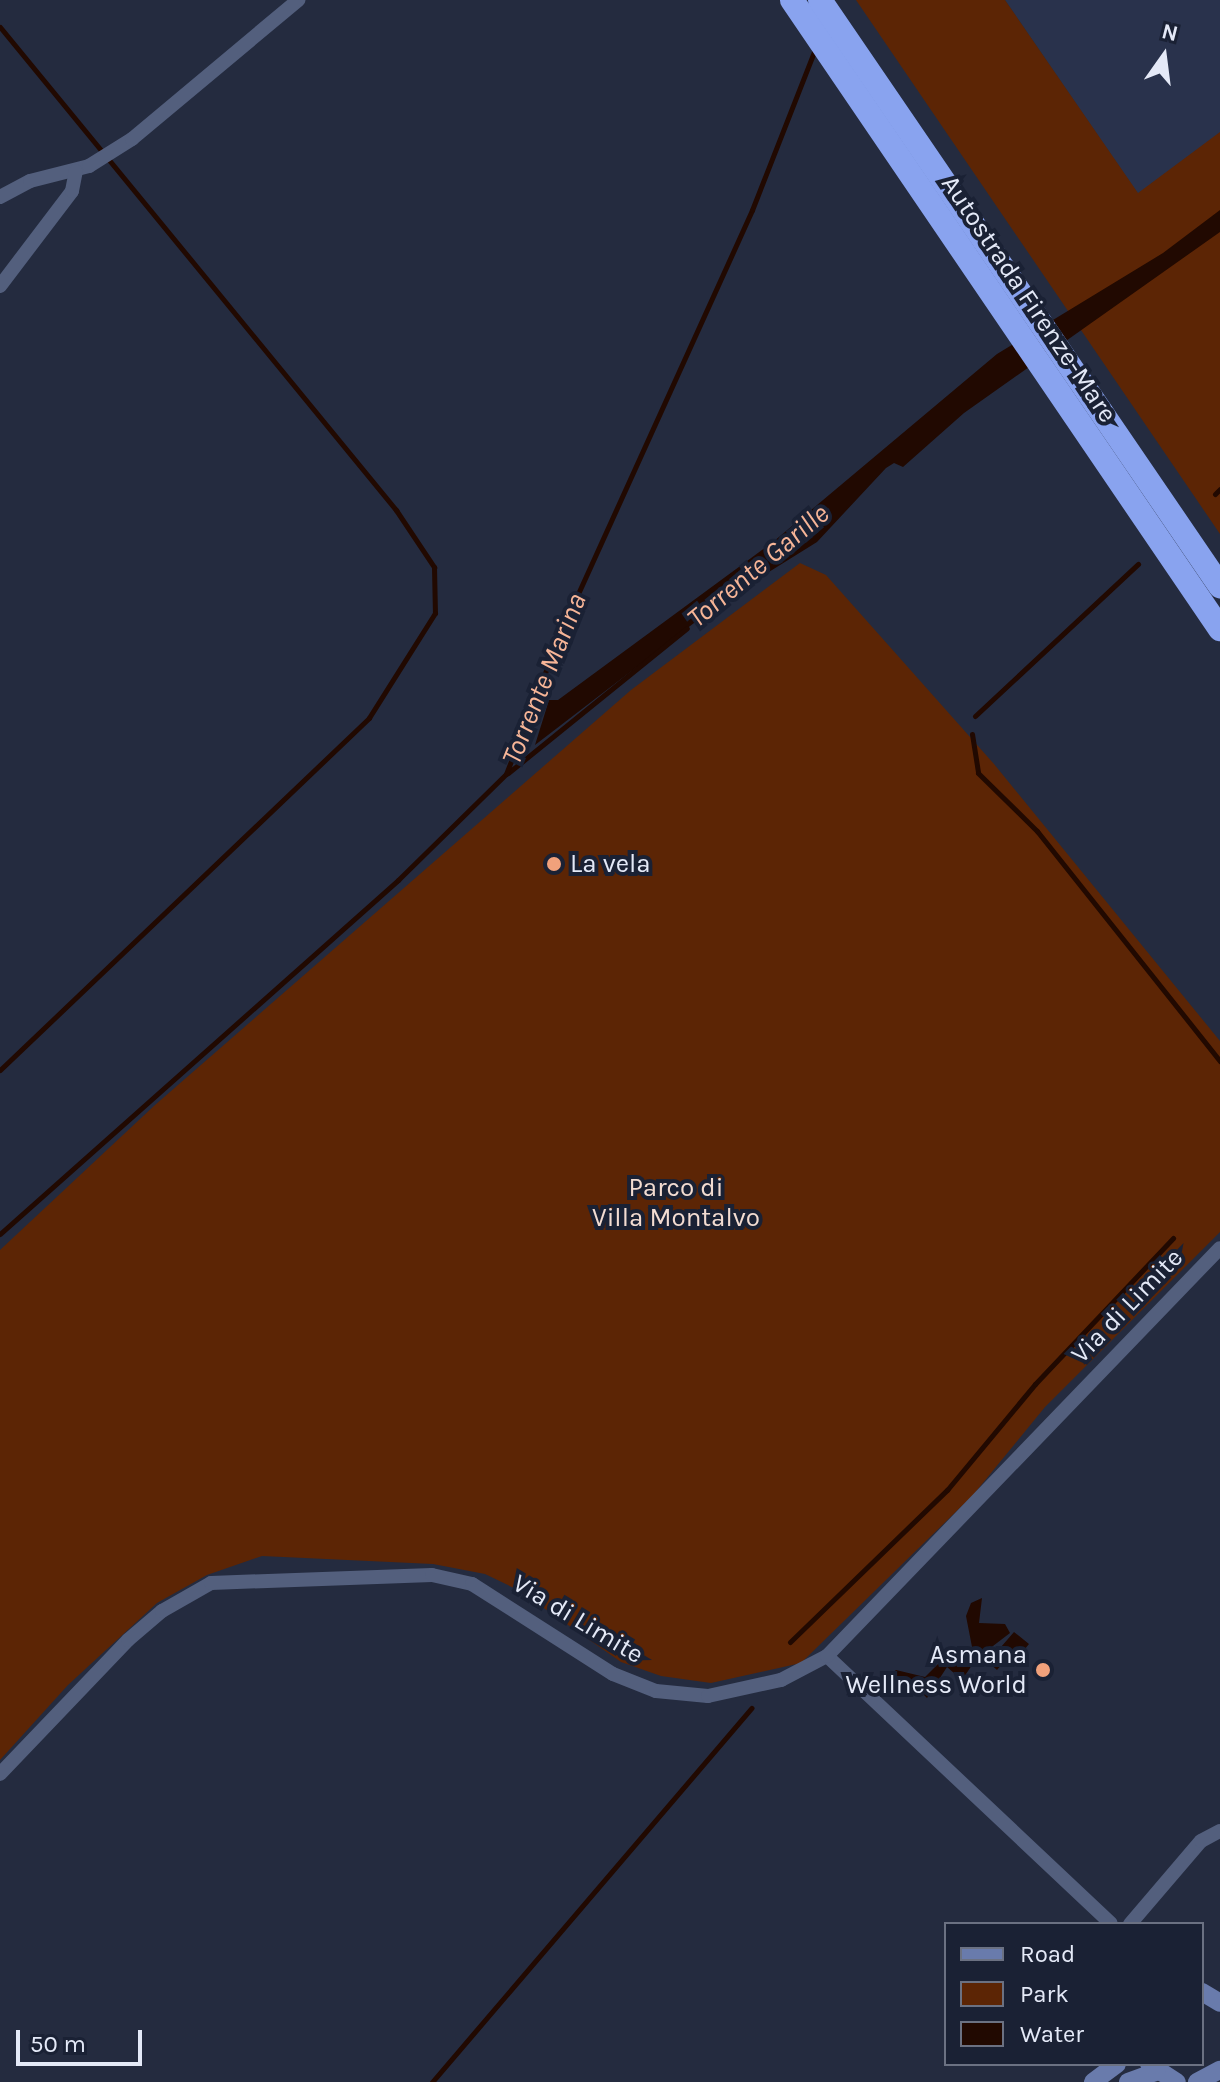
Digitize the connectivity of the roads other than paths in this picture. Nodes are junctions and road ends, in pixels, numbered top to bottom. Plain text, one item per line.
1 (298, 0) edge
2 (792, 0) edge
3 (820, 0) edge
4 (83, 169) junction
5 (0, 197) edge
6 (0, 286) edge
7 (1220, 586) edge
8 (1220, 629) edge
9 (1220, 1248) edge
10 (827, 1656) junction
11 (0, 1774) edge
12 (1220, 1831) edge
13 (1109, 1922) edge
14 (1132, 1922) edge
15 (1114, 2066) edge
16 (1153, 2068) edge
17 (1220, 2070) edge
18 (1093, 2082) edge
19 (1128, 2082) edge
20 (1177, 2082) edge
21 (1197, 2082) edge

1 - 4 street
2 - 8 highway, Autostrada Firenze-Mare
3 - 7 highway, Autostrada Firenze-Mare
4 - 5 street
4 - 6 street
9 - 10 street, Via di Limite
10 - 11 street, Via di Limite
10 - 13 street
12 - 14 street
15 - 18 main road
16 - 19 main road
16 - 20 main road
17 - 21 main road

